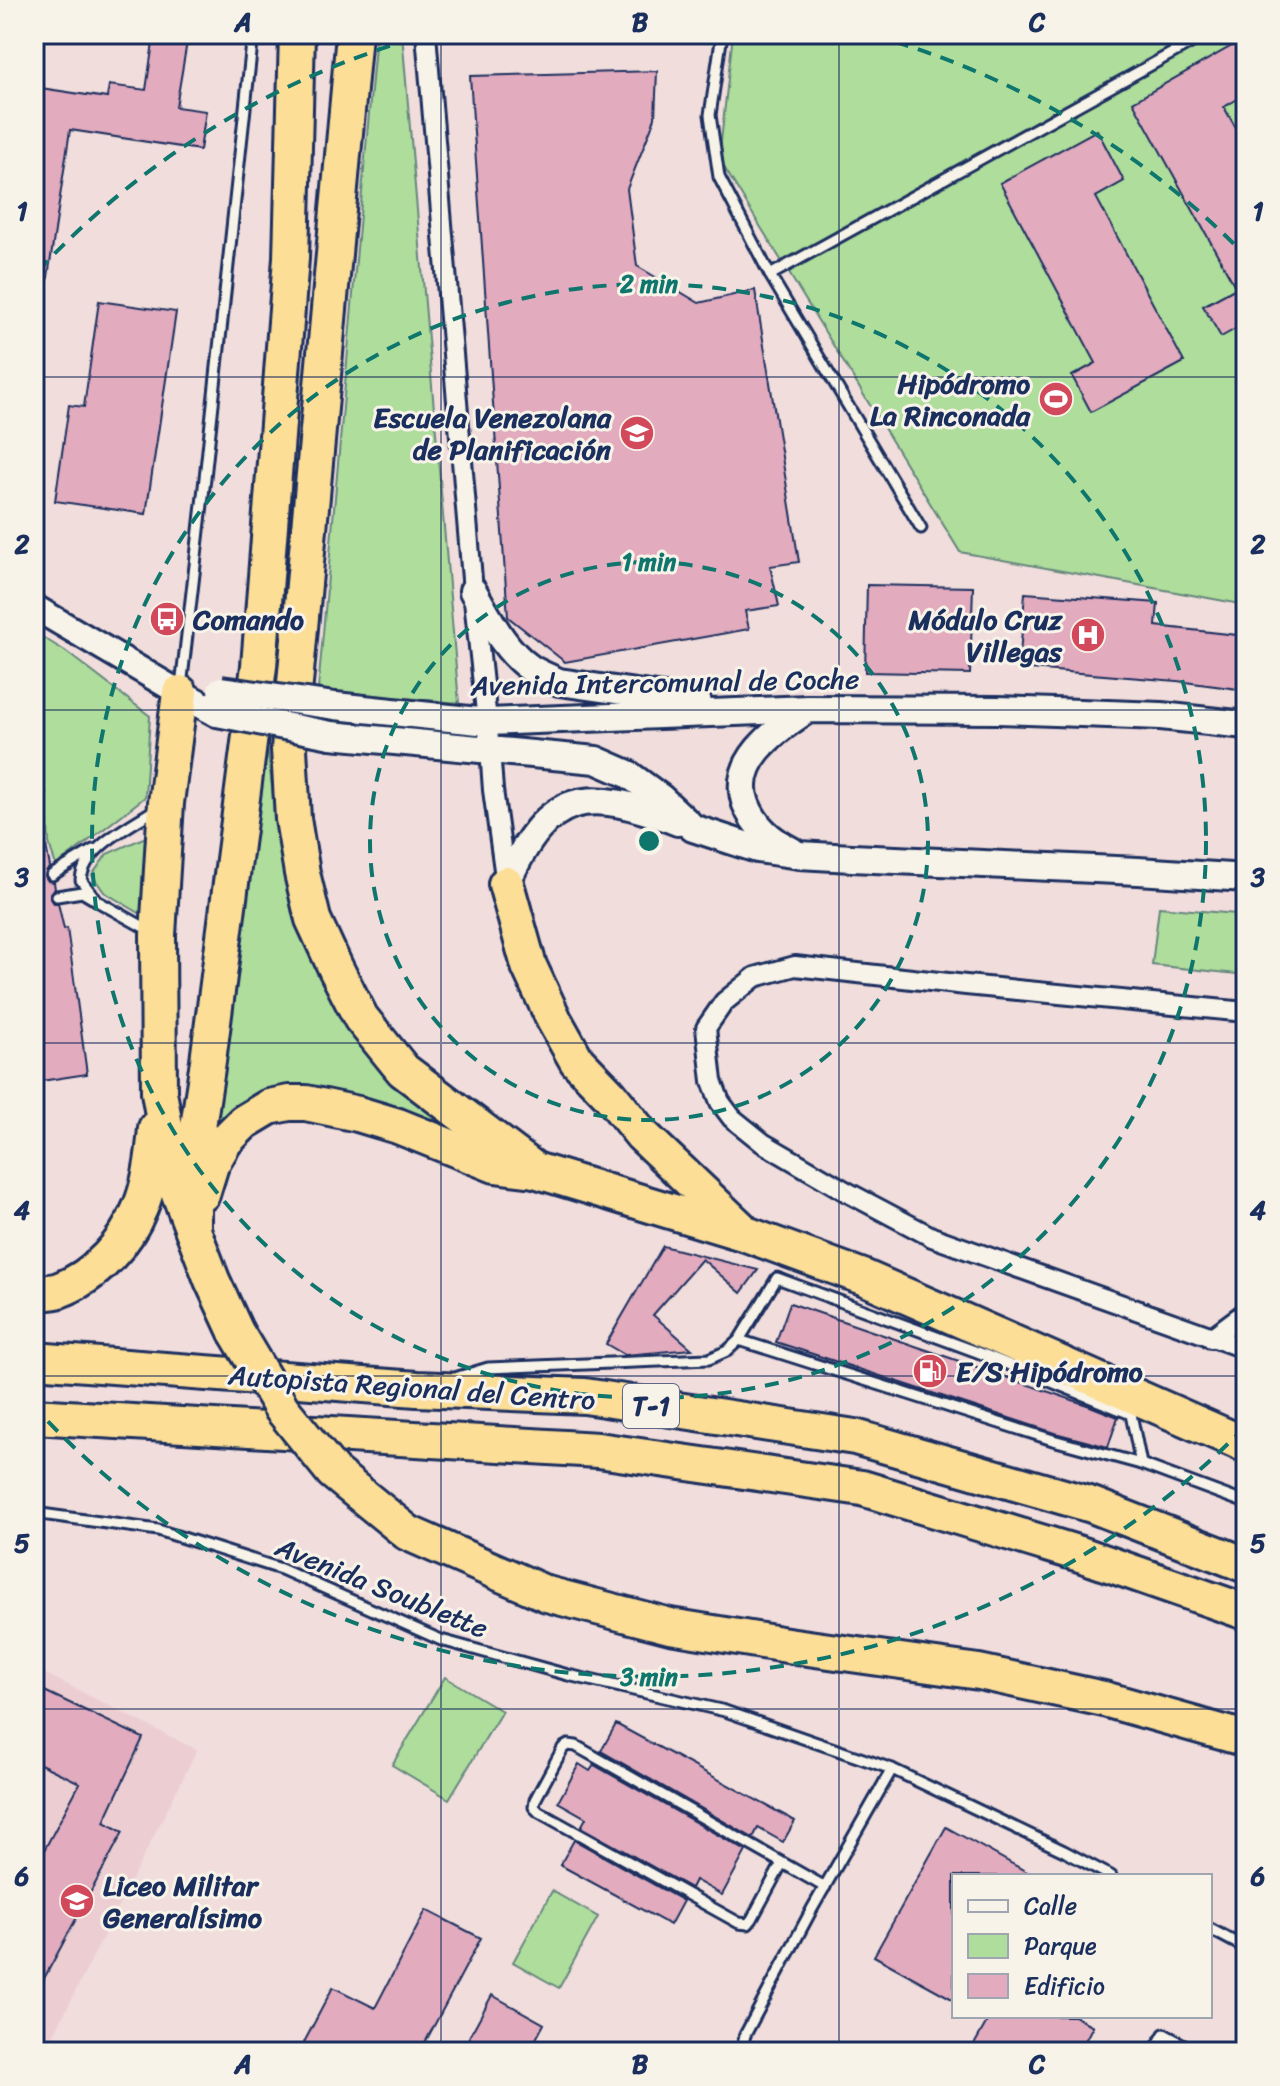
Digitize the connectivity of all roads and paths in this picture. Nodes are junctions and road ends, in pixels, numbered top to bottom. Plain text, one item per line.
1 (253, 34) edge
2 (297, 34) edge
3 (354, 34) edge
4 (426, 34) edge
5 (722, 34) edge
6 (1207, 34) edge
7 (770, 275) junction
8 (921, 528) dead end
9 (473, 591) junction
10 (34, 607) edge
11 (180, 693) junction
12 (219, 702) junction
13 (808, 709) junction
14 (729, 712) junction
15 (488, 722) junction
16 (1246, 725) edge
17 (490, 749) junction
18 (166, 803) junction
19 (693, 828) junction
20 (100, 846) junction
21 (799, 855) junction
22 (52, 875) dead end
23 (1246, 878) edge
24 (506, 884) junction
25 (57, 896) dead end
26 (97, 901) junction
27 (158, 935) junction
28 (1246, 1012) edge
29 (159, 1092) junction
30 (535, 1170) junction
31 (193, 1230) junction
32 (746, 1234) junction
33 (34, 1292) edge
34 (1246, 1312) edge
35 (1211, 1338) junction
36 (739, 1340) junction
37 (1246, 1349) edge
38 (34, 1360) edge
39 (417, 1389) junction
40 (34, 1416) edge
41 (1246, 1445) edge
42 (1141, 1464) junction
43 (1246, 1503) edge
44 (34, 1513) edge
45 (1246, 1565) edge
46 (1246, 1612) edge
47 (1246, 1739) edge
48 (892, 1769) junction
49 (782, 1863) junction
50 (1107, 1874) edge
51 (825, 1887) junction
52 (1212, 1930) edge
53 (1246, 1948) edge
54 (741, 2052) edge
55 (1154, 2052) edge
56 (1197, 2052) edge

1 - 11 lane
2 - 31 highway
3 - 30 highway
4 - 9 street
5 - 7 lane
6 - 7 lane
7 - 8 lane
9 - 14 main road
9 - 15 street
10 - 11 street
11 - 12 main road, Avenida Intercomunal de Coche
11 - 18 highway
12 - 15 main road, Avenida Intercomunal de Coche, bridge
12 - 17 main road, Avenida Intercomunal de Coche, bridge
13 - 14 main road, Avenida Intercomunal de Coche
13 - 16 main road, Avenida Intercomunal de Coche
13 - 21 main road
14 - 15 main road, Avenida Intercomunal de Coche
15 - 17 street
17 - 19 main road, Avenida Intercomunal de Coche
17 - 24 street
18 - 20 lane
18 - 27 highway
19 - 21 main road, Avenida Intercomunal de Coche
19 - 24 main road
20 - 22 lane
20 - 26 lane
21 - 23 main road, Avenida Intercomunal de Coche
24 - 32 highway
25 - 26 lane
26 - 27 lane
27 - 29 highway
28 - 35 street
29 - 31 highway
29 - 33 highway
30 - 31 highway
30 - 32 highway
31 - 47 highway, bridge
32 - 41 highway
34 - 35 street
35 - 37 street
36 - 39 lane
36 - 42 lane
36 - 42 lane
38 - 39 highway, Autopista Regional del Centro / T-1
39 - 45 highway, Autopista Regional del Centro / T-1
40 - 46 highway, Autopista Regional del Centro / T-1
42 - 43 lane
44 - 48 lane, Avenida Soublette
48 - 50 lane, Avenida Soublette
48 - 51 lane
49 - 49 lane
49 - 51 lane
51 - 54 lane
52 - 53 lane
55 - 56 lane

